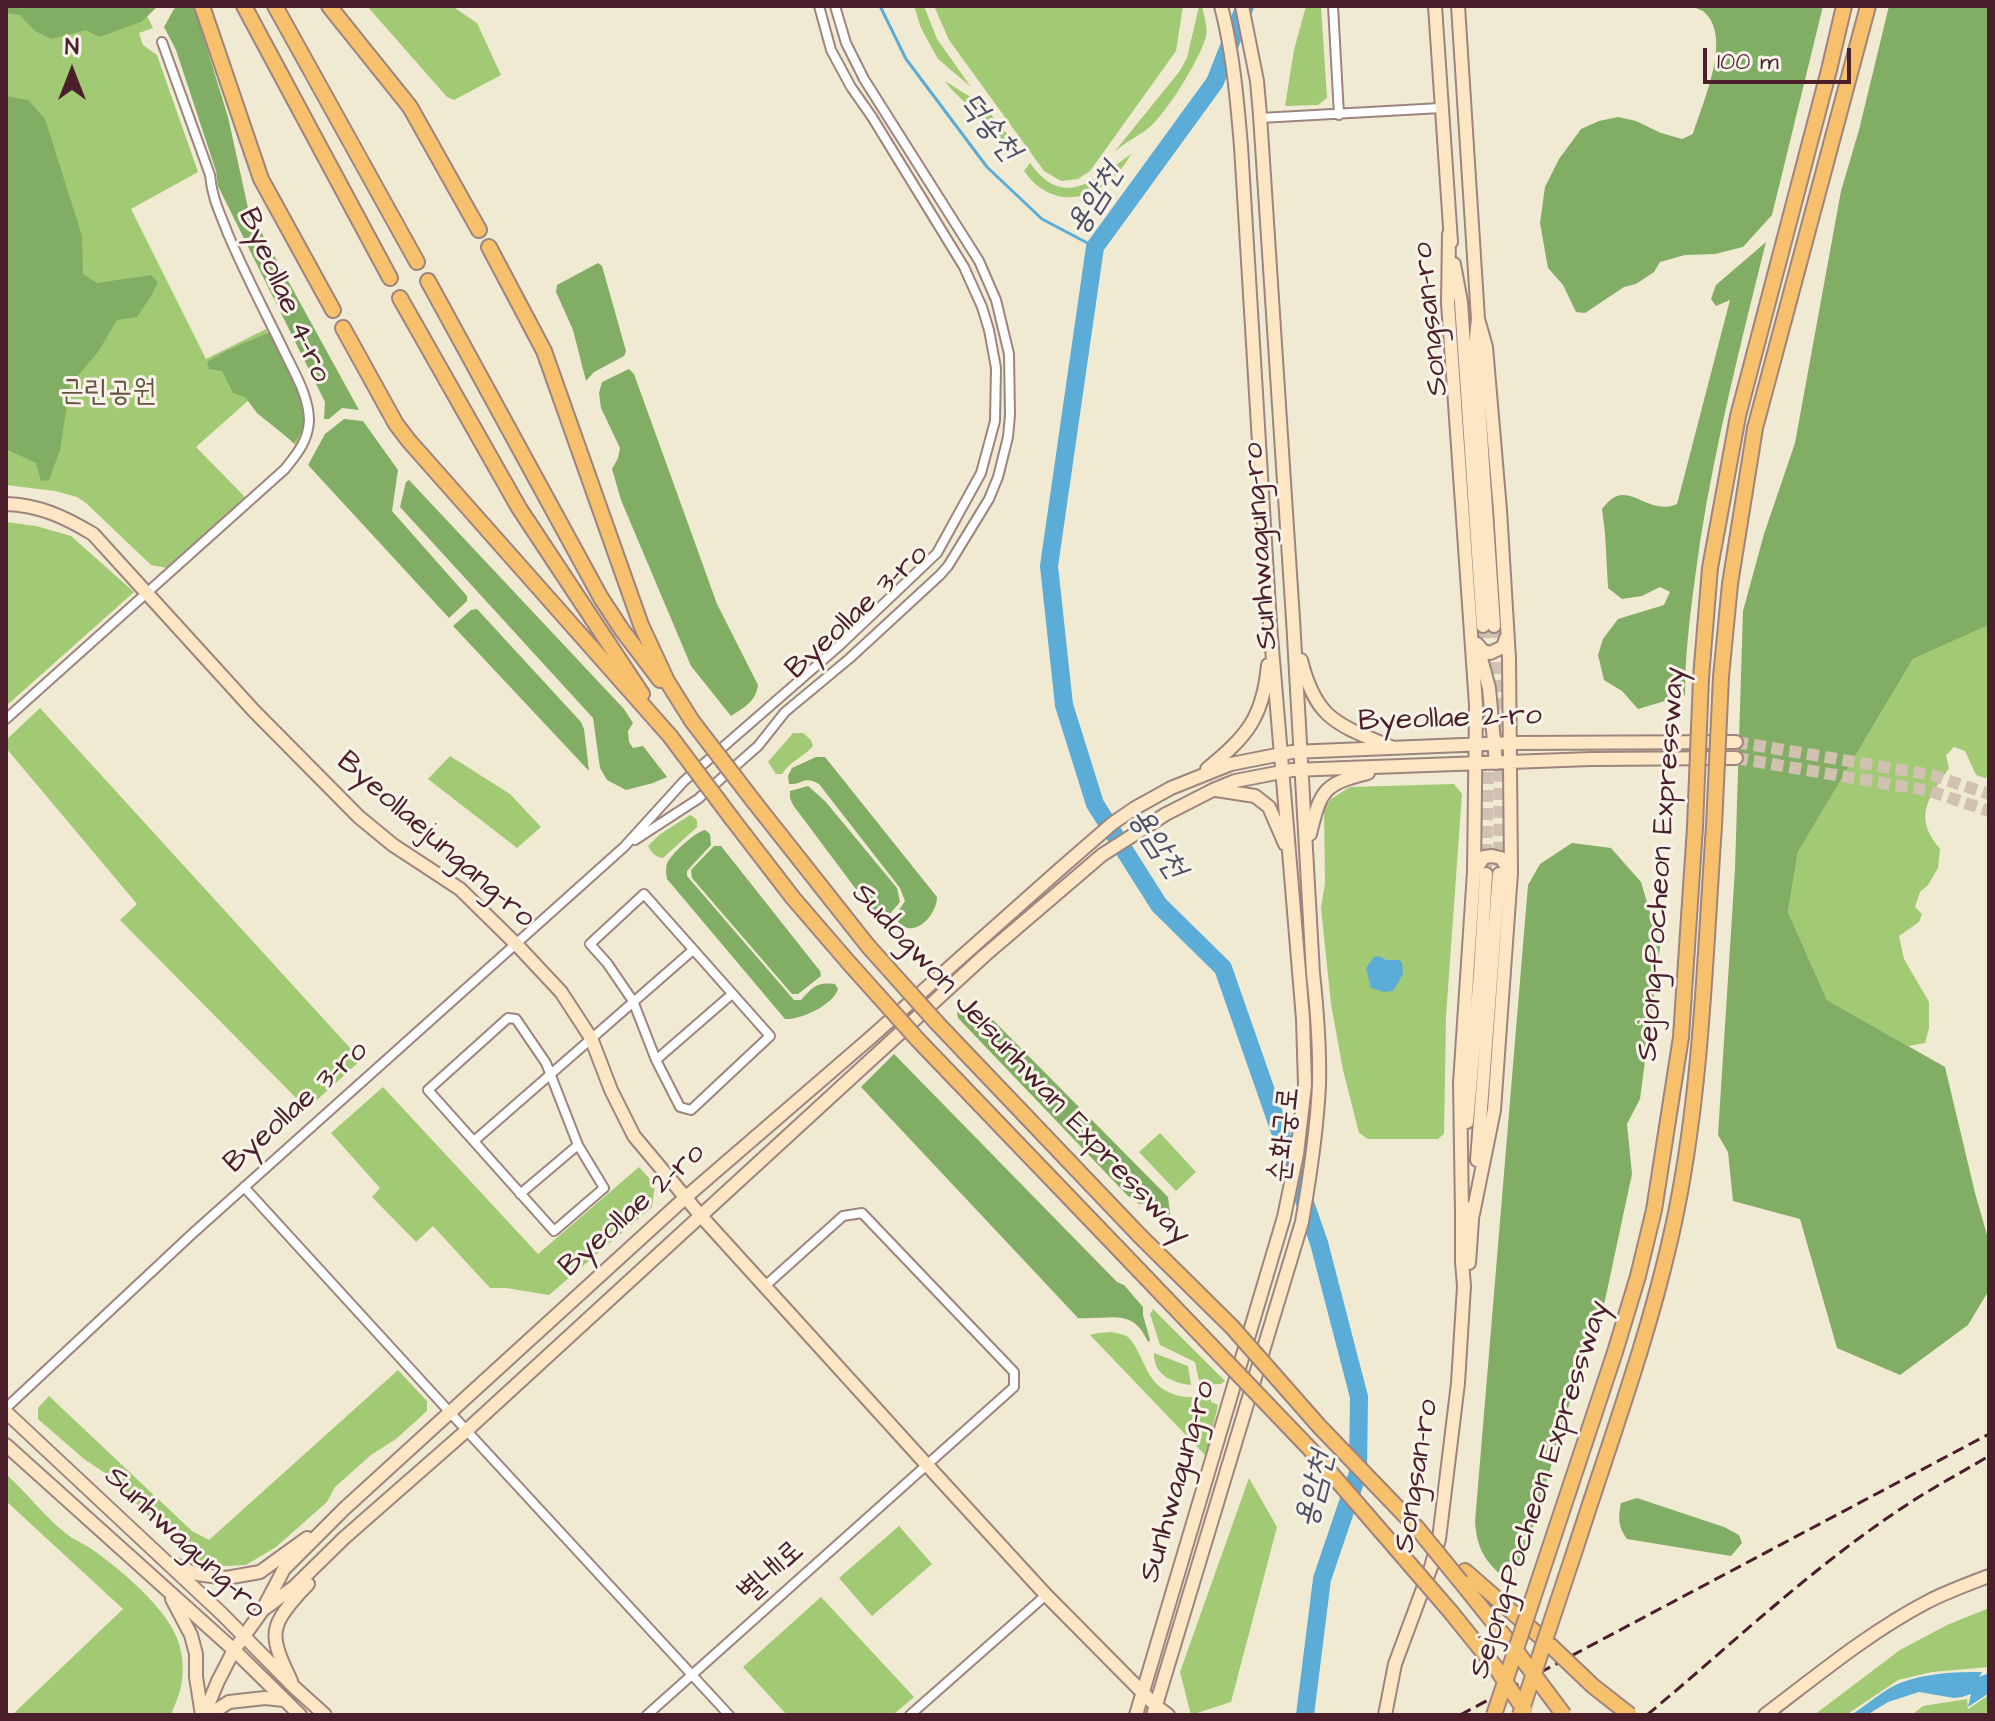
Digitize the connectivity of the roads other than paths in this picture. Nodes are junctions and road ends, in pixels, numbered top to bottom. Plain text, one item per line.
1 (202, 6) edge
2 (244, 6) edge
3 (275, 6) edge
4 (329, 6) edge
5 (819, 6) edge
6 (835, 6) edge
7 (1221, 6) edge
8 (1242, 6) edge
9 (1333, 6) edge
10 (1435, 6) edge
11 (1458, 6) edge
12 (1844, 6) edge
13 (1868, 6) edge
14 (162, 42) dead end
15 (1441, 108) junction
16 (1339, 115) junction
17 (1260, 117) junction
18 (479, 230) dead end
19 (489, 247) dead end
20 (417, 262) dead end
21 (390, 278) dead end
22 (428, 281) dead end
23 (400, 298) dead end
24 (333, 310) dead end
25 (1478, 319) junction
26 (343, 328) dead end
27 (6, 504) edge
28 (147, 592) junction
29 (1294, 631) junction
30 (1481, 632) junction
31 (1507, 633) junction
32 (1271, 634) junction
33 (6, 719) edge
34 (692, 721) junction
35 (670, 736) junction
36 (1736, 742) tunnel mouth
37 (1511, 743) junction
38 (1495, 744) junction
39 (1477, 745) junction
40 (1394, 748) junction
41 (1301, 752) junction
42 (1281, 754) junction
43 (1736, 758) tunnel mouth
44 (1496, 763) junction
45 (1511, 763) junction
46 (1476, 765) junction
47 (1390, 767) junction
48 (1301, 770) junction
49 (1282, 772) junction
50 (1197, 777) junction
51 (1213, 790) junction
52 (624, 847) junction
53 (1306, 849) junction
54 (1289, 853) junction
55 (1493, 873) junction
56 (1297, 940) joint
57 (517, 945) junction
58 (693, 950) junction
59 (1313, 973) joint
60 (732, 994) junction
61 (633, 1001) junction
62 (591, 1038) junction
63 (656, 1060) junction
64 (552, 1074) junction
65 (474, 1141) junction
66 (578, 1145) junction
67 (244, 1187) junction
68 (520, 1194) junction
69 (686, 1197) junction
70 (1468, 1213) junction
71 (701, 1216) junction
72 (1271, 1263) joint
73 (765, 1286) junction
74 (1278, 1299) joint
75 (6, 1410) edge
76 (450, 1413) junction
77 (466, 1431) junction
78 (6, 1445) edge
79 (927, 1465) junction
80 (344, 1509) junction
81 (344, 1538) junction
82 (165, 1561) junction
83 (1463, 1576) junction
84 (1989, 1576) edge
85 (167, 1589) junction
86 (1046, 1595) junction
87 (262, 1611) junction
88 (244, 1636) junction
89 (234, 1650) junction
90 (692, 1676) junction
91 (294, 1687) junction
92 (1143, 1694) junction
93 (284, 1700) junction
94 (1154, 1710) edge
95 (205, 1715) edge
96 (300, 1715) edge
97 (325, 1715) edge
98 (647, 1715) edge
99 (729, 1715) edge
100 (910, 1715) edge
101 (1136, 1715) edge
102 (1168, 1715) edge
103 (1385, 1715) edge
104 (1494, 1715) edge
105 (1520, 1715) edge
106 (1528, 1715) edge
107 (1564, 1715) edge
108 (1630, 1715) edge
109 (1765, 1715) edge

1 - 24 highway
2 - 21 highway
3 - 20 highway
4 - 18 highway
5 - 52 street, Byeollae 3-ro
6 - 52 street, Byeollae 3-ro
7 - 32 street, Sunhwagung-ro
8 - 17 street
9 - 16 street
10 - 15 street, Songsan-ro
11 - 25 street, Songsan-ro
12 - 104 highway, Sejong-Pocheon Expressway, bridge
13 - 105 highway, Sejong-Pocheon Expressway, bridge
14 - 28 street, Byeollae 4-ro
15 - 16 street
15 - 30 street, Songsan-ro
16 - 17 street
17 - 29 street, Sunhwagung-ro
19 - 34 highway
22 - 34 highway, Sudogwon Je1sunhwan Expressway
23 - 35 highway, Sudogwon Je1sunhwan Expressway
25 - 30 street, Songsan-ro
25 - 31 street
26 - 35 highway
27 - 28 street, Byeollaejungang-ro
28 - 33 street, Byeollae 4-ro
28 - 57 street, Byeollaejungang-ro
29 - 40 street
29 - 41 street, Sunhwagung-ro
30 - 31 street
30 - 38 street
30 - 39 street
31 - 37 street
32 - 42 street, Sunhwagung-ro
32 - 50 street
34 - 83 highway, Sudogwon Je1sunhwan Expressway, bridge
35 - 106 highway, Sudogwon Je1sunhwan Expressway, bridge
36 - 37 street, Byeollae 2-ro
37 - 38 street, Byeollae 2-ro
37 - 45 street
38 - 39 street, Byeollae 2-ro
38 - 44 street
39 - 40 street, Byeollae 2-ro
39 - 46 street
40 - 41 street, Byeollae 2-ro
41 - 42 street, Byeollae 2-ro
41 - 48 street, Sunhwagung-ro
42 - 49 street, Sunhwagung-ro
42 - 50 street, Byeollae 2-ro
43 - 45 street, Byeollae 2-ro
44 - 45 street, Byeollae 2-ro
44 - 46 street, Byeollae 2-ro
45 - 55 street
46 - 47 street, Byeollae 2-ro
46 - 55 street
47 - 48 street, Byeollae 2-ro
47 - 53 street
48 - 49 street, Byeollae 2-ro
48 - 53 street, Sunhwagung-ro
49 - 51 street, Byeollae 2-ro
49 - 54 street, Sunhwagung-ro
50 - 69 street, Byeollae 2-ro
51 - 54 street
51 - 71 street, Byeollae 2-ro
52 - 57 street, Byeollae 3-ro
53 - 59 street, Sunhwagung-ro
54 - 56 street, Sunhwagung-ro
55 - 70 street
55 - 70 street
56 - 72 street, 순화궁로
57 - 62 street, Byeollaejungang-ro
57 - 67 street, Byeollae 3-ro
58 - 60 street
58 - 61 street
58 - 61 street
59 - 74 street, 순화궁로
60 - 63 street
60 - 63 street
61 - 62 street
61 - 63 street
62 - 64 street
62 - 69 street, Byeollaejungang-ro
64 - 65 street
64 - 65 street
64 - 66 street
65 - 68 street
66 - 68 street
66 - 68 street
67 - 75 street, Byeollae 3-ro
67 - 76 street
69 - 71 street, Byeollaejungang-ro
69 - 76 street, Byeollae 2-ro
70 - 103 street, Songsan-ro
71 - 73 street, Byeollaejungang-ro
71 - 77 street, Byeollae 2-ro
72 - 92 street, Sunhwagung-ro
73 - 79 street, Byeollaejungang-ro
73 - 79 street
74 - 94 street, Sunhwagung-ro
75 - 82 street, Sunhwagung-ro
76 - 77 street
76 - 80 street, Byeollae 2-ro
77 - 81 street, Byeollae 2-ro
77 - 90 street
78 - 85 street, Sunhwagung-ro
79 - 86 street, Byeollaejungang-ro
79 - 90 street, 별내1로
80 - 82 street
80 - 87 street, Byeollae 2-ro
81 - 87 street, Byeollae 2-ro
81 - 91 street
82 - 88 street, Sunhwagung-ro
83 - 107 highway, Sudogwon Je1sunhwan Expressway, bridge
83 - 108 highway, bridge
84 - 109 street
85 - 89 street, Sunhwagung-ro
85 - 95 street
86 - 92 street, Byeollaejungang-ro
86 - 100 street
87 - 88 street, Byeollae 2-ro
88 - 89 street, Byeollae 2-ro
88 - 91 street, Sunhwagung-ro
89 - 93 street, Sunhwagung-ro
89 - 95 street, Byeollae 2-ro
90 - 98 street, 별내1로
90 - 99 street
91 - 97 street, Sunhwagung-ro
92 - 94 street, Byeollaejungang-ro
92 - 101 street, Sunhwagung-ro
93 - 95 street
93 - 96 street, Sunhwagung-ro
94 - 102 street, Byeollaejungang-ro

